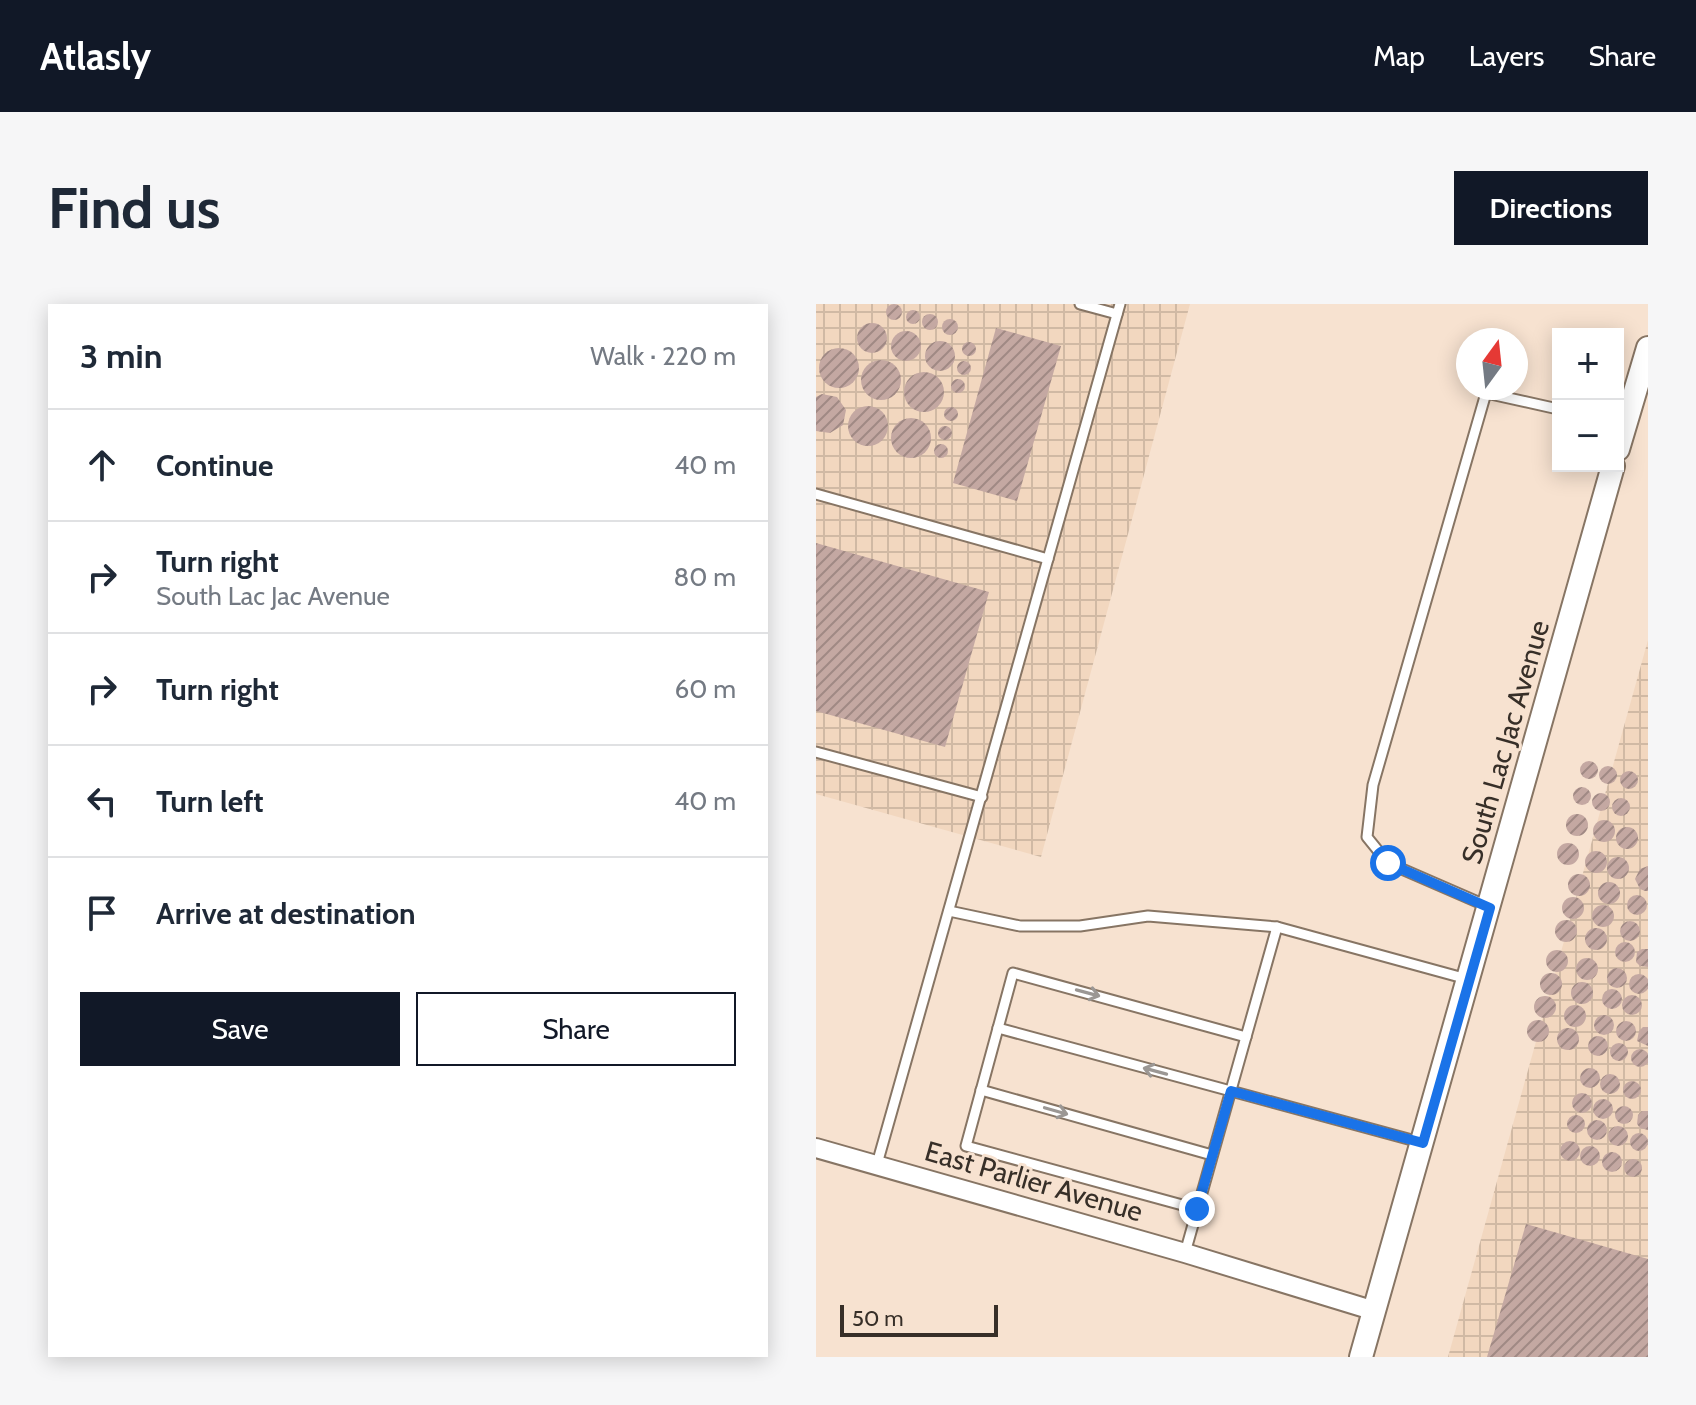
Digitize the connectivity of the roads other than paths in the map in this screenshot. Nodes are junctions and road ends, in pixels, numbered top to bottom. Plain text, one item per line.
1 (1080, 304) edge
2 (1118, 309) edge
3 (1648, 348) edge
4 (1552, 408) edge
5 (1624, 417) edge
6 (1611, 472) edge
7 (816, 494) edge
8 (1048, 559) junction
9 (816, 752) edge
10 (982, 797) junction
11 (1490, 908) junction
12 (949, 911) junction
13 (1277, 927) junction
14 (1469, 979) junction
15 (998, 1028) junction
16 (1246, 1037) junction
17 (981, 1090) junction
18 (1231, 1091) junction
19 (1423, 1143) junction
20 (816, 1148) edge
21 (1212, 1155) junction
22 (877, 1164) junction
23 (1197, 1209) junction
24 (1185, 1253) junction
25 (1375, 1311) junction
26 (1361, 1357) edge

1 - 2 lane
2 - 8 lane
3 - 5 street
4 - 11 lane
6 - 11 street, South Lac Jac Avenue
7 - 8 lane
8 - 10 lane
9 - 10 lane
10 - 12 lane
11 - 14 street, South Lac Jac Avenue
12 - 13 lane
12 - 22 lane
13 - 14 lane
13 - 16 lane
14 - 19 street, South Lac Jac Avenue
15 -> 16 lane
15 - 17 lane
18 -> 15 lane
16 - 18 lane
17 -> 21 lane
17 - 23 lane
18 - 19 lane
18 - 21 lane
19 - 25 street, South Lac Jac Avenue
20 - 22 street, East Parlier Avenue
21 - 23 lane
22 - 24 street, East Parlier Avenue
23 - 24 lane
24 - 25 street, East Parlier Avenue
25 - 26 street, South Lac Jac Avenue

